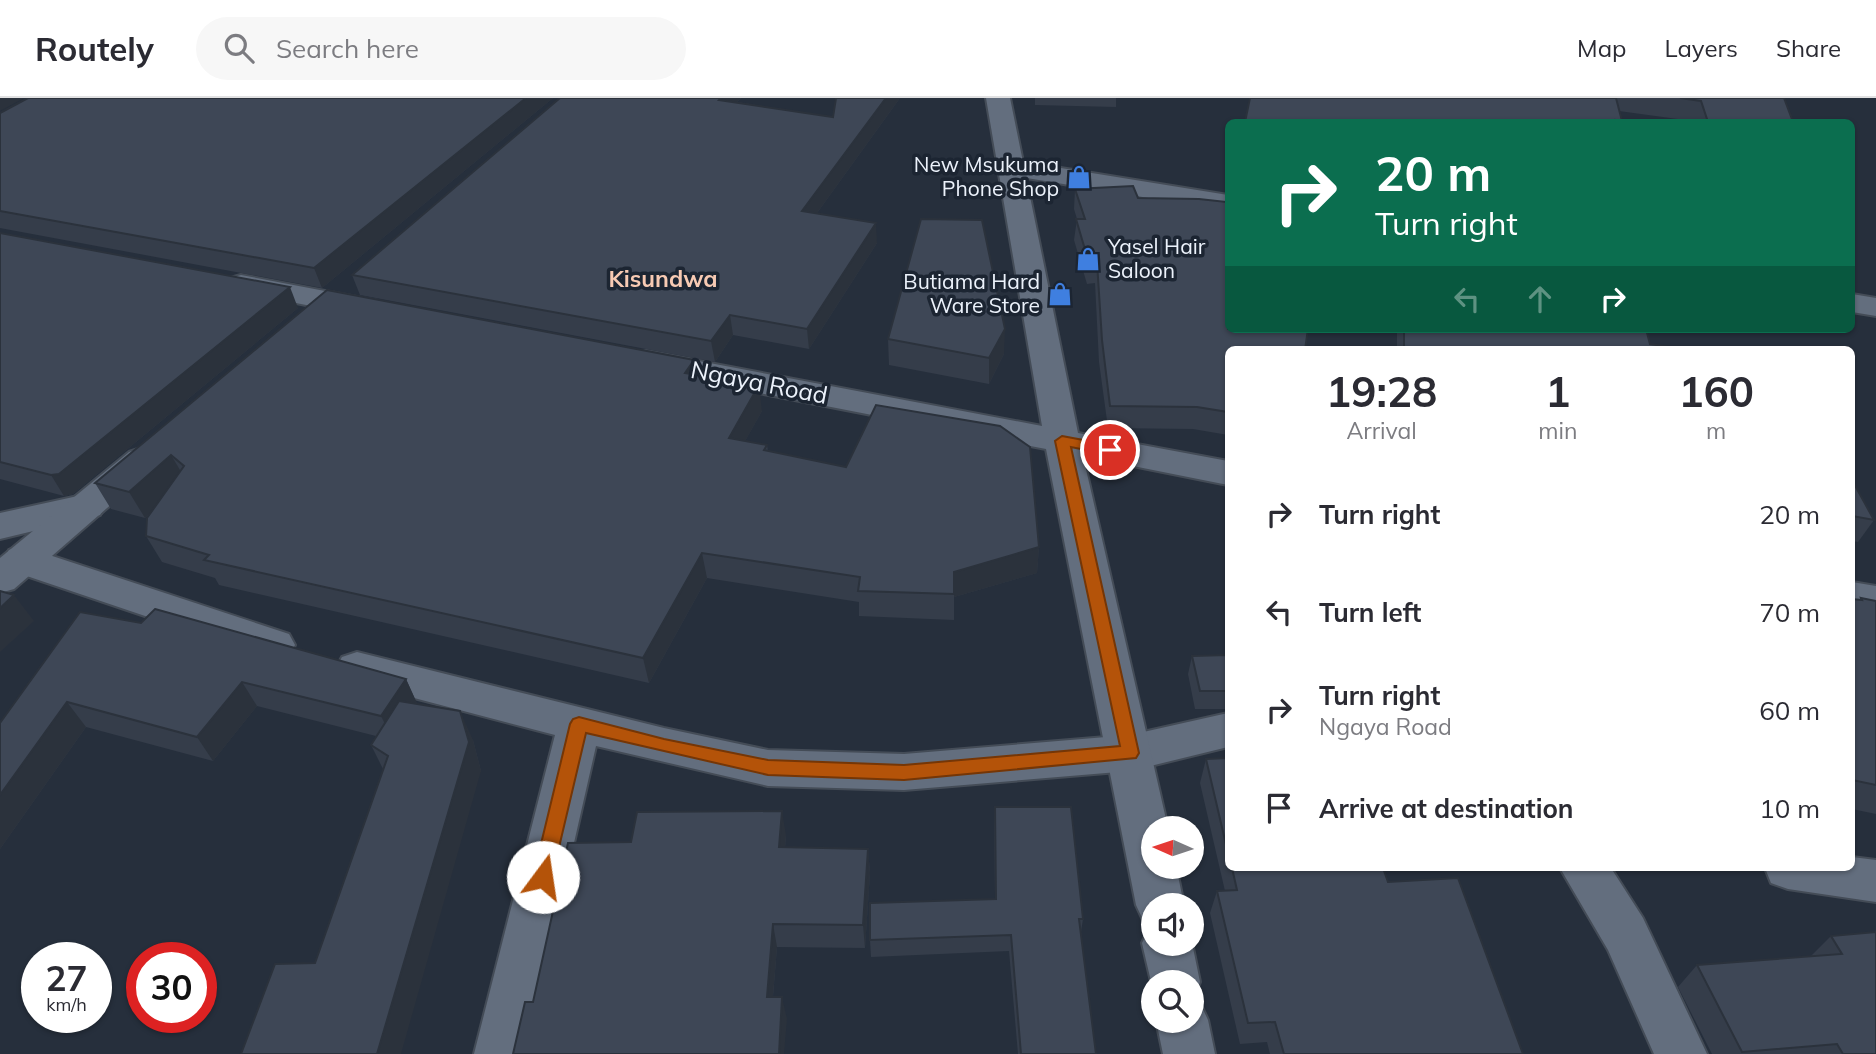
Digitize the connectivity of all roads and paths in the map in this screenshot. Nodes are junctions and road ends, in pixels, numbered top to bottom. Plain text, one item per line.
1 (998, 98) edge
2 (1011, 168) junction
3 (1225, 203) edge
4 (206, 278) edge
5 (341, 292) junction
6 (1855, 304) edge
7 (1876, 307) edge
8 (399, 314) edge
9 (299, 327) edge
10 (617, 355) edge
11 (1062, 441) junction
12 (161, 443) edge
13 (1225, 472) edge
14 (87, 506) junction
15 (0, 526) edge
16 (11, 570) edge
17 (1855, 596) edge
18 (1876, 600) edge
19 (579, 724) junction
20 (1225, 731) edge
21 (1130, 753) junction
22 (1585, 871) edge
23 (1808, 871) edge
24 (1876, 881) edge
25 (1158, 893) edge
26 (1185, 1033) edge
27 (500, 1054) edge
28 (1189, 1054) edge
29 (1681, 1054) edge

1 - 2 street
2 - 3 street
2 - 11 street
4 - 5 street
5 - 8 street
5 - 9 street
6 - 7 street
10 - 11 street, Ngaya Road
11 - 13 street, Ngaya Road
11 - 21 street
12 - 14 street
14 - 15 street
14 - 16 street
16 - 19 street
17 - 18 street
19 - 21 street
19 - 27 street
20 - 21 street
21 - 25 street
22 - 29 street
23 - 24 street
26 - 28 street

